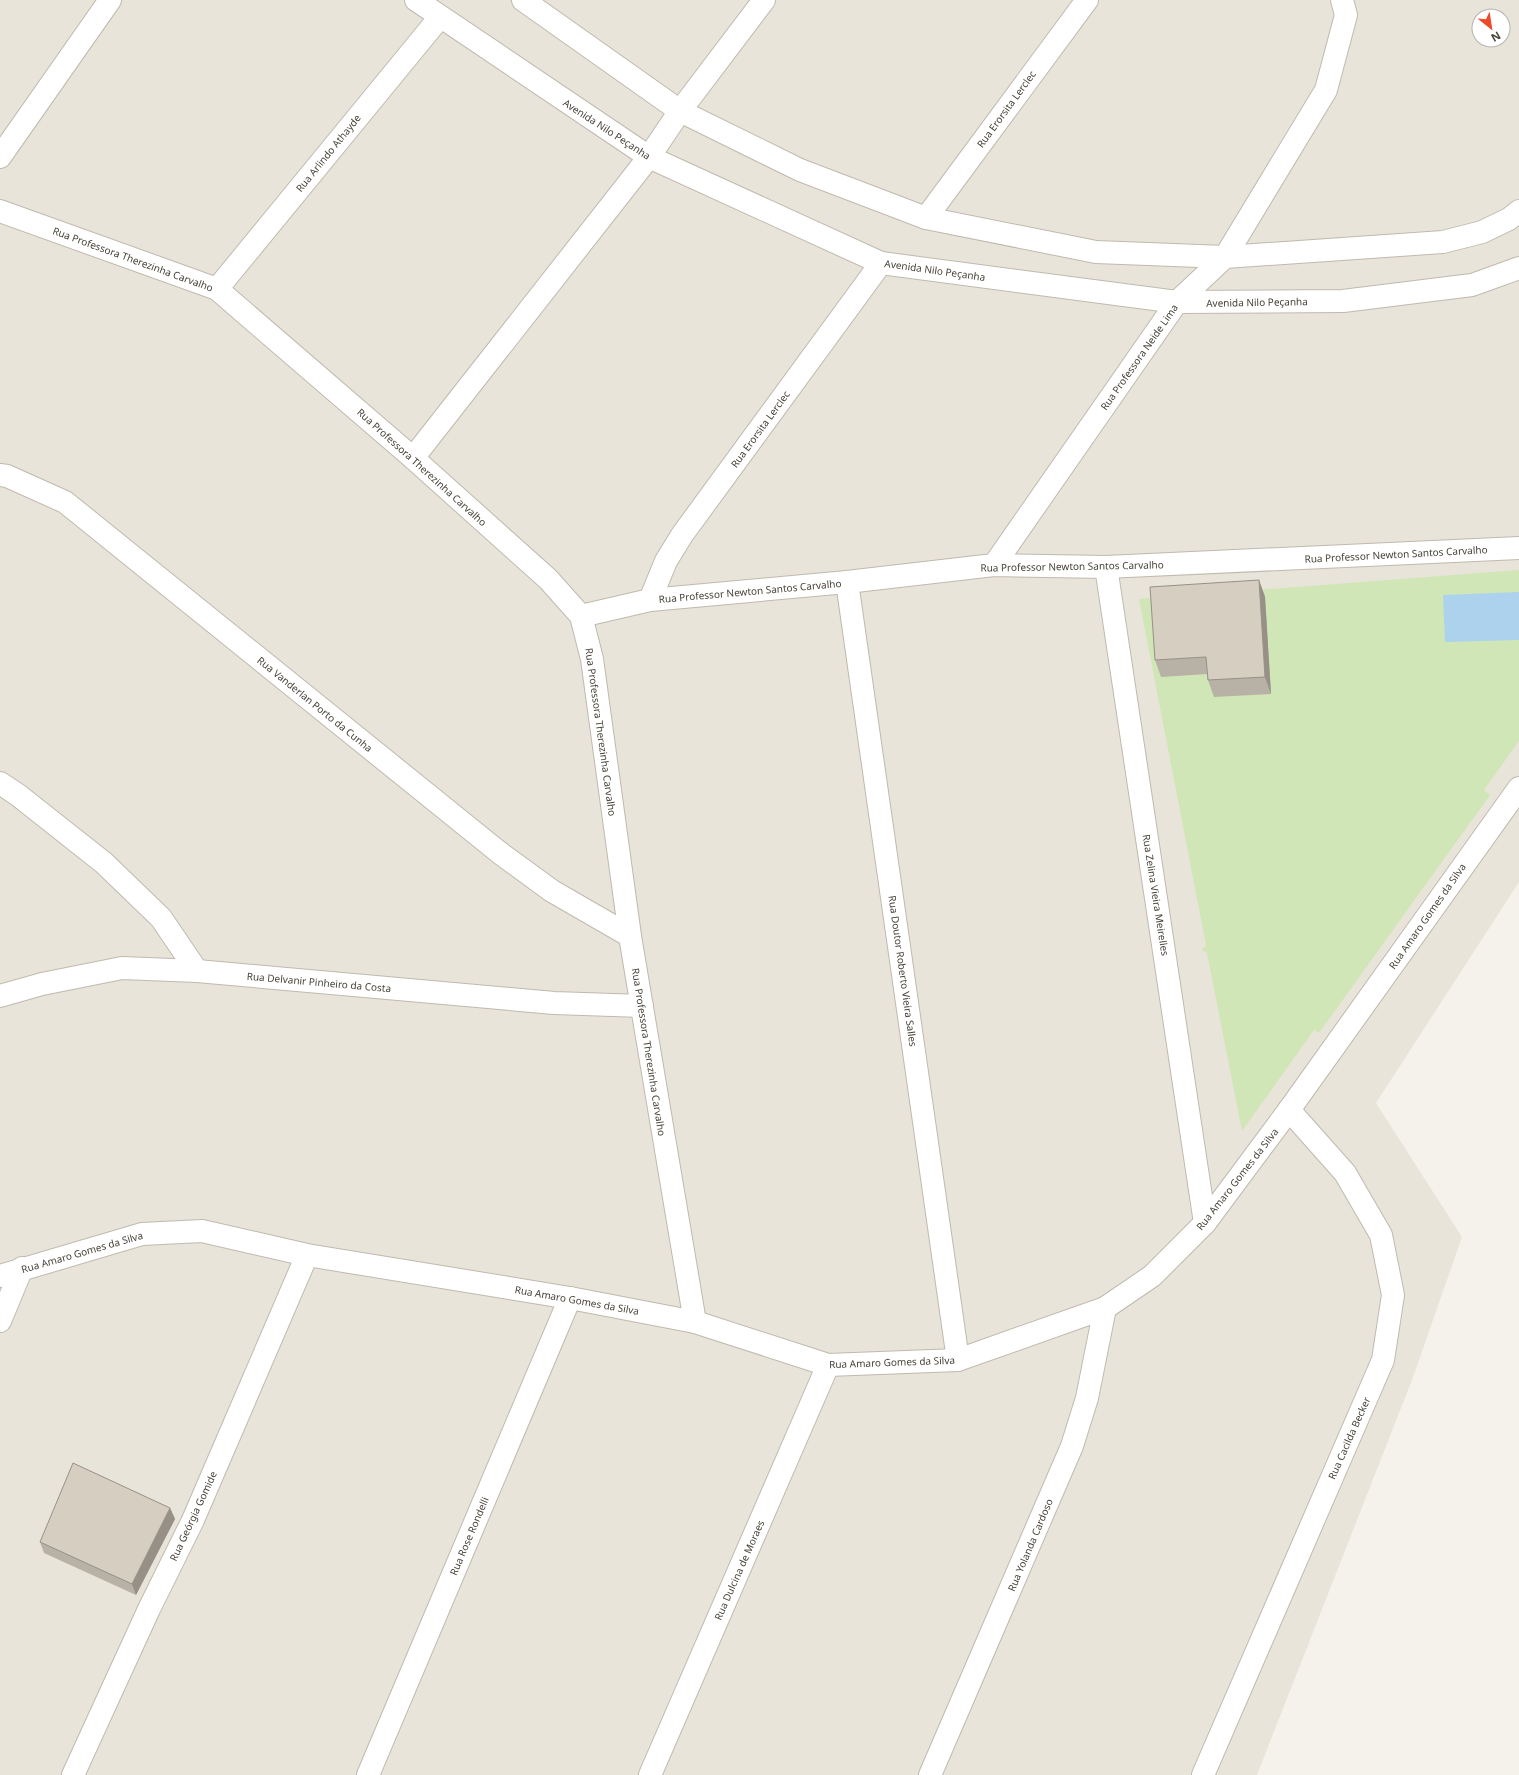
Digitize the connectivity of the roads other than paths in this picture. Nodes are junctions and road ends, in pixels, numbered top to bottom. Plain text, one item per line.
1 (416, 0) edge
2 (523, 0) edge
3 (764, 0) edge
4 (1086, 0) edge
5 (1342, 0) edge
6 (106, 1) edge
7 (440, 17) junction
8 (680, 112) junction
9 (0, 157) edge
10 (649, 157) junction
11 (1519, 211) edge
12 (0, 212) edge
13 (926, 218) junction
14 (1225, 257) junction
15 (881, 263) junction
16 (1519, 268) edge
17 (217, 289) junction
18 (1177, 302) junction
19 (414, 458) junction
20 (0, 475) edge
21 (1519, 548) edge
22 (994, 564) junction
23 (1106, 567) junction
24 (847, 582) junction
25 (650, 600) junction
26 (581, 616) junction
27 (0, 783) edge
28 (1519, 788) edge
29 (630, 936) junction
30 (197, 971) junction
31 (0, 996) edge
32 (642, 1006) junction
33 (1289, 1110) junction
34 (1205, 1223) junction
35 (307, 1255) junction
36 (22, 1268) junction
37 (0, 1276) edge
38 (570, 1298) junction
39 (1105, 1308) junction
40 (0, 1321) edge
41 (695, 1322) junction
42 (958, 1360) junction
43 (828, 1365) junction
44 (73, 1775) edge
45 (368, 1775) edge
46 (650, 1775) edge
47 (930, 1775) edge
48 (1203, 1775) edge

1 - 7 street, Avenida Nilo Peçanha
2 - 8 street
3 - 8 street
4 - 13 street, Rua Erorsita Lerclec
5 - 14 street, Rua Professora Neide Lima
6 - 9 street
7 - 10 street, Avenida Nilo Peçanha
7 - 17 street, Rua Arlindo Athayde
8 - 10 street
8 - 13 street
10 - 15 street, Avenida Nilo Peçanha
10 - 19 street
11 - 14 street
12 - 17 street, Rua Professora Therezinha Carvalho
13 - 14 street
14 - 18 street, Rua Professora Neide Lima
15 - 18 street, Avenida Nilo Peçanha
15 - 25 street, Rua Erorsita Lerclec
16 - 18 street, Avenida Nilo Peçanha
17 - 19 street, Rua Professora Therezinha Carvalho
18 - 22 street, Rua Professora Neide Lima
19 - 26 street, Rua Professora Therezinha Carvalho
20 - 29 street, Rua Vanderlan Porto da Cunha
21 - 23 street, Rua Professor Newton Santos Carvalho
22 - 23 street, Rua Professor Newton Santos Carvalho
22 - 24 street, Rua Professor Newton Santos Carvalho
23 - 34 street, Rua Zelina Vieira Meirelles
24 - 25 street, Rua Professor Newton Santos Carvalho
24 - 42 street, Rua Doutor Roberto Vieira Salles
25 - 26 street, Rua Professor Newton Santos Carvalho
26 - 29 street, Rua Professora Therezinha Carvalho
27 - 30 street
28 - 33 street, Rua Amaro Gomes da Silva
29 - 32 street, Rua Professora Therezinha Carvalho
30 - 31 street, Rua Delvanir Pinheiro da Costa
30 - 32 street, Rua Delvanir Pinheiro da Costa
32 - 41 street, Rua Professora Therezinha Carvalho
33 - 34 street, Rua Amaro Gomes da Silva
33 - 48 street, Rua Cacilda Becker
34 - 39 street, Rua Amaro Gomes da Silva
35 - 36 street, Rua Amaro Gomes da Silva
35 - 38 street, Rua Amaro Gomes da Silva
35 - 44 street, Rua Geórgia Gomide
36 - 37 street, Rua Amaro Gomes da Silva
36 - 40 street
38 - 41 street, Rua Amaro Gomes da Silva
38 - 45 street, Rua Rose Rondelli
39 - 42 street, Rua Amaro Gomes da Silva
39 - 47 street, Rua Yolanda Cardoso
41 - 43 street, Rua Amaro Gomes da Silva
42 - 43 street, Rua Amaro Gomes da Silva
43 - 46 street, Rua Dulcina de Moraes

